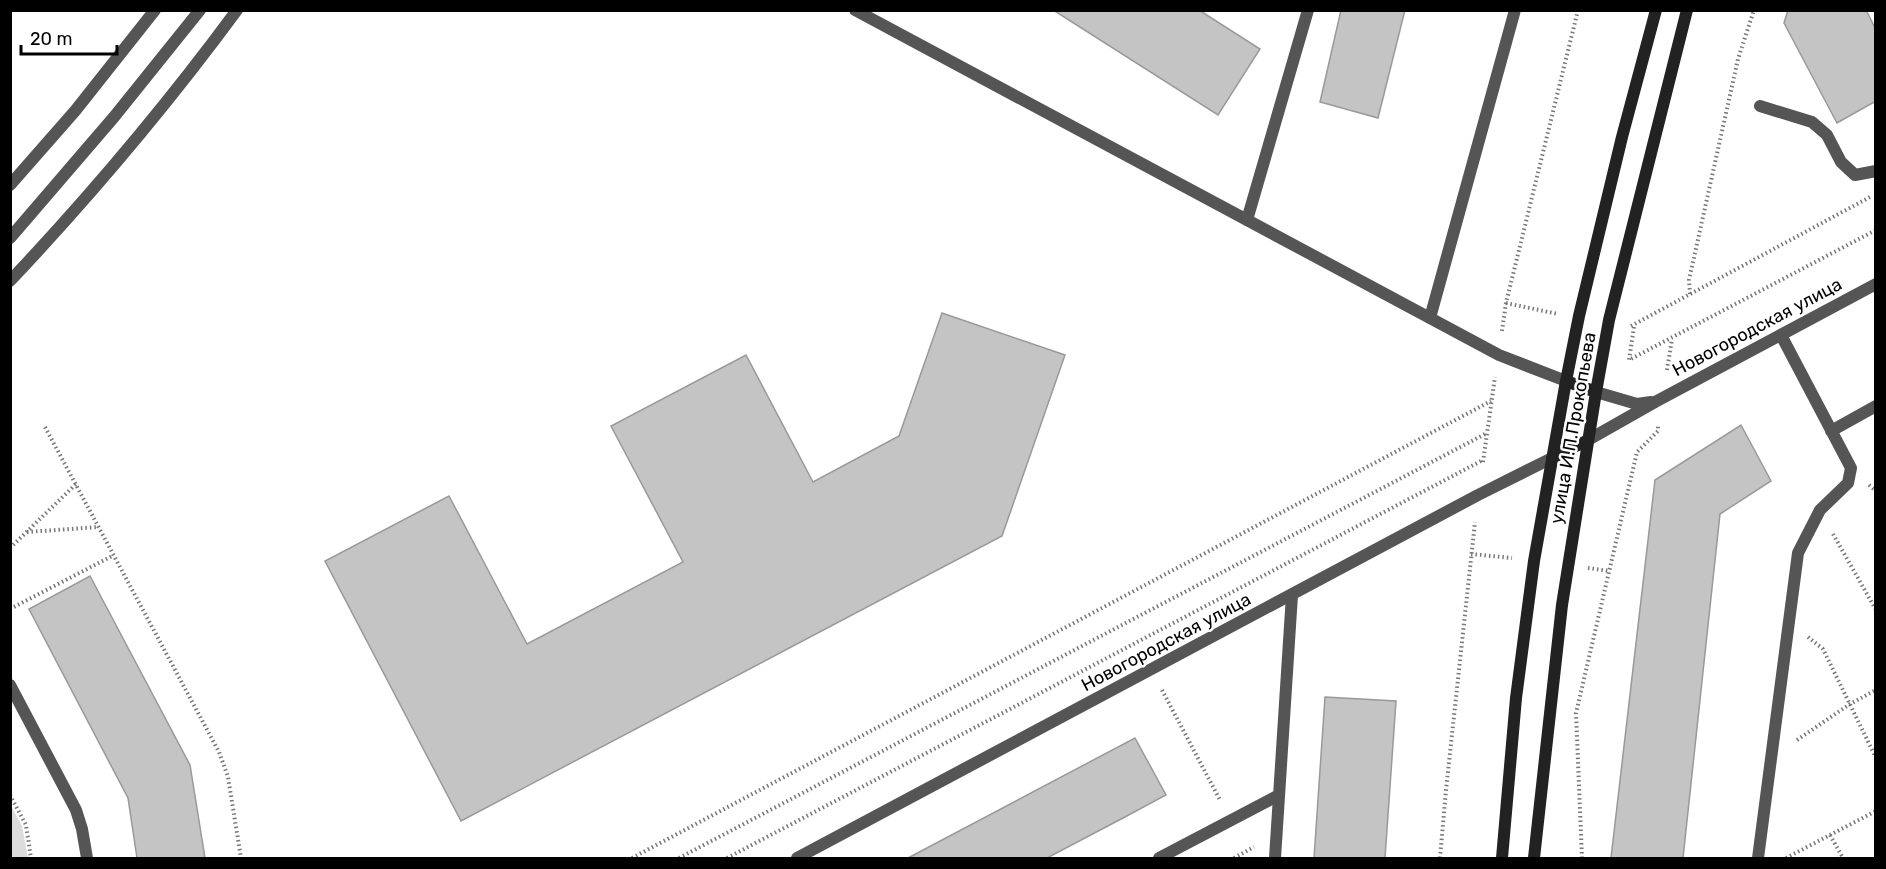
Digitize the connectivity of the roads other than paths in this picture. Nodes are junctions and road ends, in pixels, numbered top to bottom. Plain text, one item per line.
1 (155, 10) edge
2 (200, 10) edge
3 (237, 10) edge
4 (855, 10) edge
5 (1308, 10) edge
6 (1515, 10) edge
7 (1656, 10) edge
8 (1687, 10) edge
9 (1760, 106) dead end
10 (1875, 171) edge
11 (10, 185) edge
12 (1247, 220) junction
13 (10, 238) edge
14 (10, 281) edge
15 (1875, 284) edge
16 (1430, 318) junction
17 (1781, 335) junction
18 (1566, 381) junction
19 (1596, 392) junction
20 (1655, 402) junction
21 (1875, 406) edge
22 (1831, 431) junction
23 (1588, 440) junction
24 (1552, 458) junction
25 (1292, 595) junction
26 (10, 685) edge
27 (1279, 795) junction
28 (87, 858) edge
29 (797, 858) edge
30 (1159, 858) edge
31 (1275, 858) edge
32 (1502, 858) edge
33 (1534, 858) edge
34 (1758, 858) edge

1 - 11 street
2 - 13 street
3 - 14 street
4 - 12 street
5 - 12 street
6 - 16 street
7 - 18 street, улица И.П.Прокопьева
8 - 19 street, улица И.П.Прокопьева
9 - 10 street
12 - 16 street
15 - 17 street, Новогородская улица
16 - 18 street
17 - 20 street, Новогородская улица
17 - 22 street
18 - 19 street
18 - 24 street, улица И.П.Прокопьева
19 - 20 street
19 - 23 street, улица И.П.Прокопьева
20 - 23 street, Новогородская улица
21 - 22 street
22 - 34 street
23 - 24 street
23 - 33 street, улица И.П.Прокопьева
24 - 25 street, Новогородская улица
24 - 32 street, улица И.П.Прокопьева
25 - 27 street
25 - 29 street, Новогородская улица
26 - 28 street
27 - 30 street
27 - 31 street

